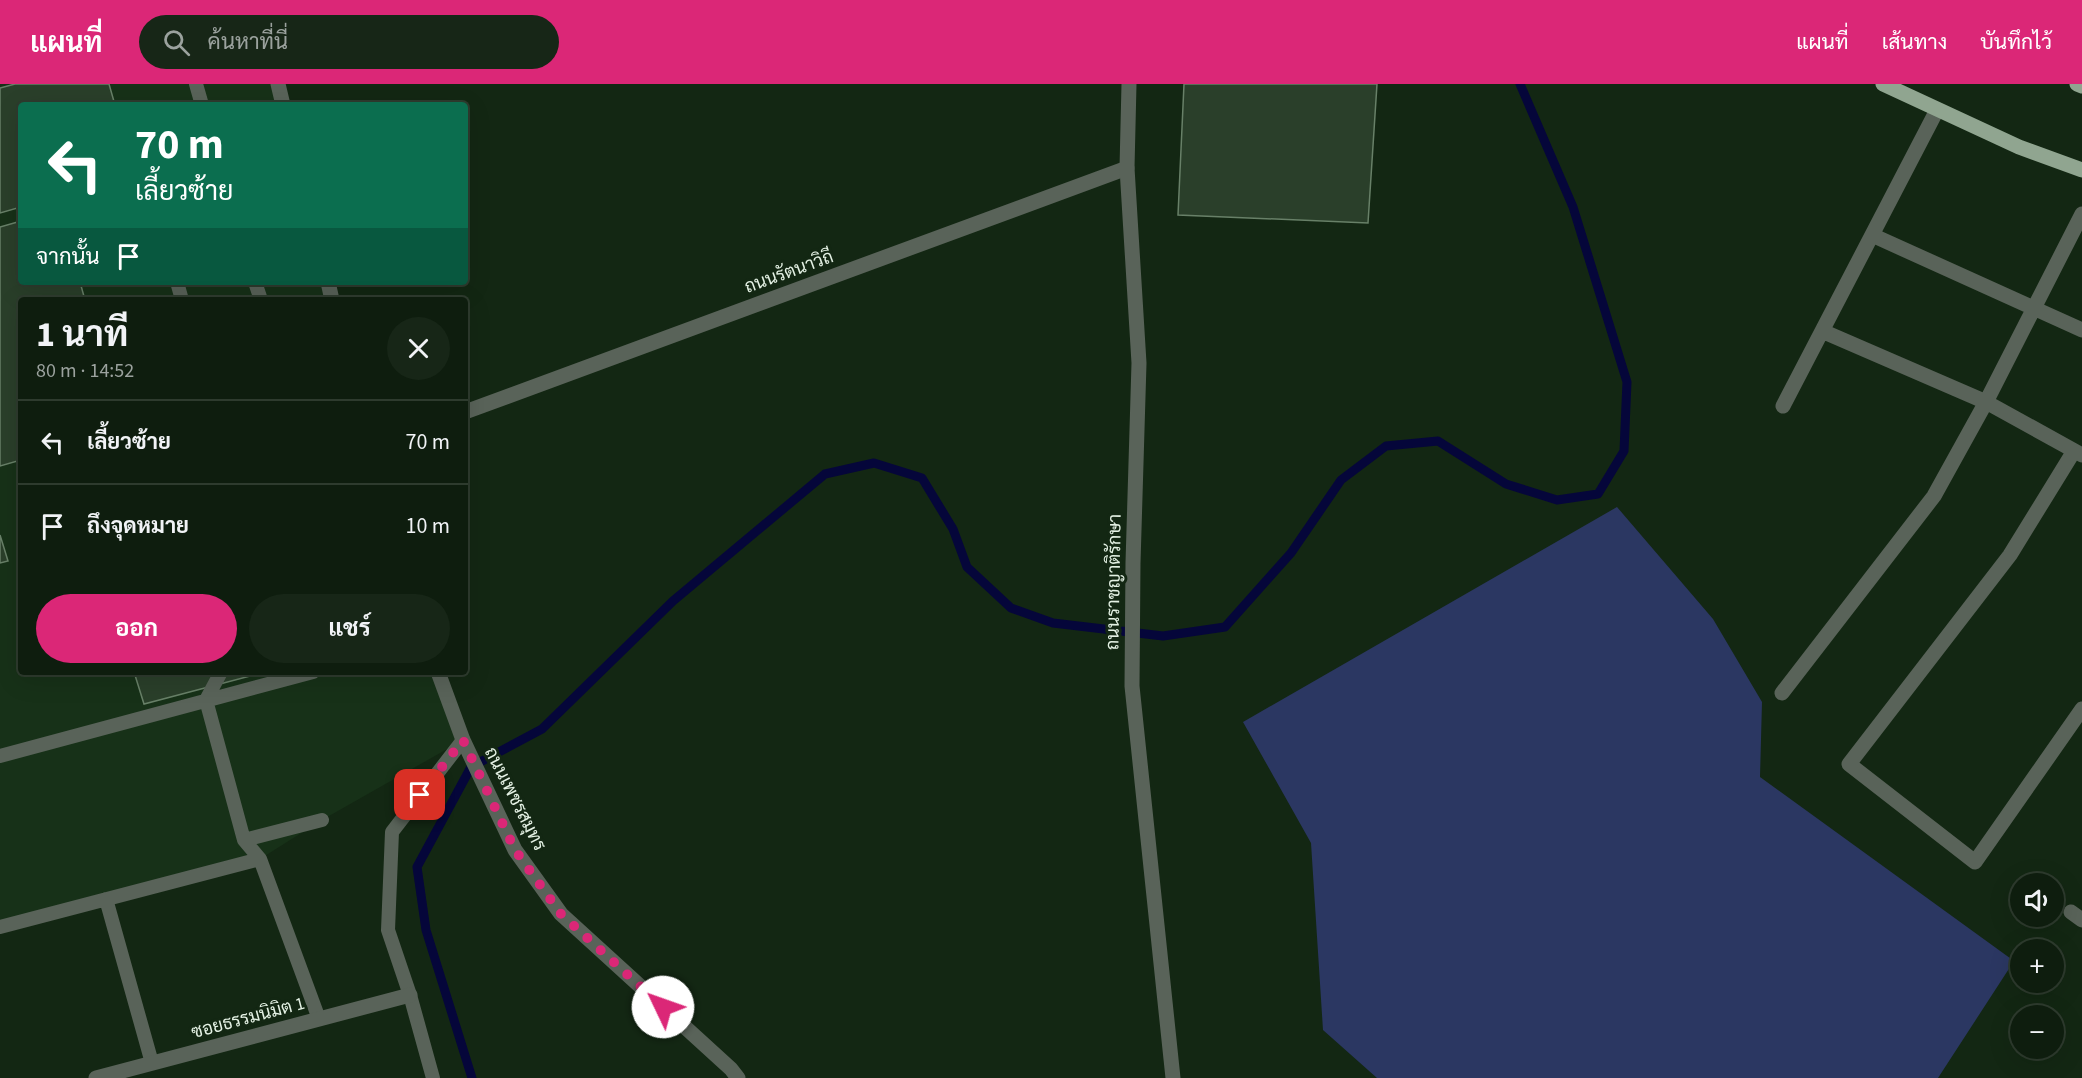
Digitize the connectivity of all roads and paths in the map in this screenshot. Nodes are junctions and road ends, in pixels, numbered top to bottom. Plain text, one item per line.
1 (196, 84) edge
2 (278, 84) edge
3 (1129, 84) edge
4 (1883, 84) edge
5 (2077, 84) edge
6 (2082, 86) edge
7 (201, 102) edge
8 (282, 102) edge
9 (1937, 110) junction
10 (1127, 168) junction
11 (2082, 170) edge
12 (2082, 214) edge
13 (1872, 235) junction
14 (2035, 307) junction
15 (2082, 330) edge
16 (1822, 331) junction
17 (1986, 402) junction
18 (1783, 406) dead end
19 (468, 411) edge
20 (2078, 453) edge
21 (219, 675) edge
22 (302, 675) edge
23 (439, 675) edge
24 (1782, 693) dead end
25 (206, 700) junction
26 (2082, 709) edge
27 (463, 740) junction
28 (0, 756) edge
29 (322, 820) dead end
30 (244, 840) junction
31 (260, 859) junction
32 (106, 899) junction
33 (0, 927) edge
34 (410, 995) junction
35 (319, 1019) junction
36 (152, 1063) junction
37 (96, 1078) edge
38 (433, 1078) edge
39 (738, 1078) edge
40 (1173, 1078) edge

1 - 7 lane
2 - 8 street
3 - 10 street, ถนนราชญาติรักษา
4 - 9 main road
5 - 6 main road
9 - 11 main road
9 - 13 street
10 - 19 street, ถนนรัตนาวิถี
10 - 40 street, ถนนราชญาติรักษา
12 - 14 street
13 - 14 street
13 - 16 street
14 - 15 street
14 - 17 street
16 - 17 street
16 - 18 street
17 - 20 street
17 - 24 street
20 - 26 street
21 - 25 lane
22 - 25 lane
23 - 27 street, ถนนเพชรสมุทร
25 - 28 lane
25 - 30 lane
27 - 34 lane
27 - 39 street, ถนนเพชรสมุทร
29 - 30 lane
30 - 31 lane
31 - 32 lane
31 - 35 lane
32 - 33 lane
32 - 36 lane
34 - 35 street, ซอยธรรมนิมิต 1
34 - 38 lane
35 - 36 street, ซอยธรรมนิมิต 1
36 - 37 street, ซอยธรรมนิมิต 1

